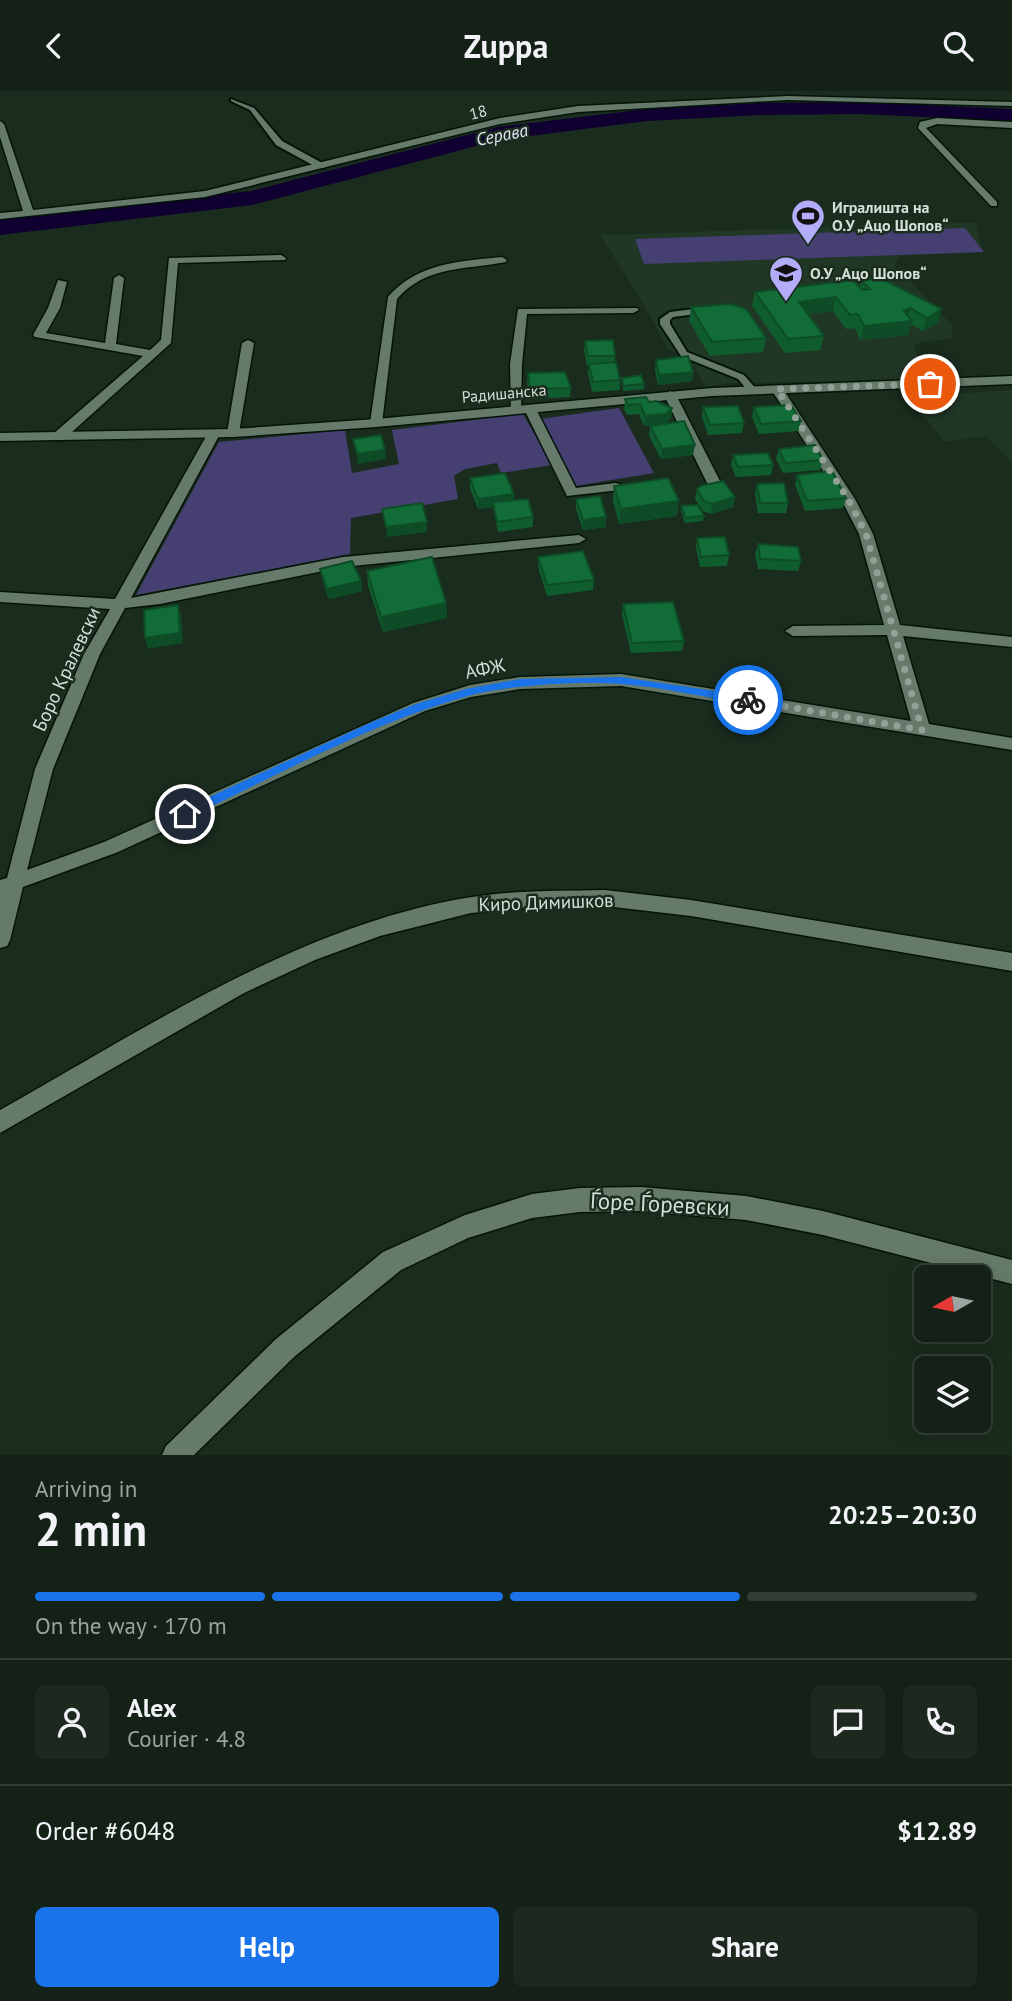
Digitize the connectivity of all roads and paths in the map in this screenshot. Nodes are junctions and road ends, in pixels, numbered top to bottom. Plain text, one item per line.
1 (895, 91) edge
2 (233, 100) dead end
3 (904, 100) junction
4 (1012, 104) edge
5 (0, 124) edge
6 (1012, 125) edge
7 (321, 166) junction
8 (994, 204) dead end
9 (29, 213) junction
10 (0, 216) edge
11 (281, 258) dead end
12 (502, 260) dead end
13 (119, 278) dead end
14 (62, 282) dead end
15 (710, 309) edge
16 (633, 310) dead end
17 (248, 343) dead end
18 (110, 346) junction
19 (152, 354) junction
20 (1012, 380) edge
21 (777, 389) junction
22 (752, 390) junction
23 (670, 395) junction
24 (530, 409) junction
25 (515, 410) junction
26 (376, 423) junction
27 (233, 433) junction
28 (214, 434) junction
29 (0, 437) edge
30 (58, 437) junction
31 (714, 483) edge
32 (615, 487) edge
33 (579, 539) dead end
34 (0, 597) edge
35 (119, 604) junction
36 (895, 630) junction
37 (793, 631) dead end
38 (1012, 642) edge
39 (922, 730) junction
40 (1012, 744) edge
41 (7, 885) edge
42 (0, 940) edge
43 (1012, 962) edge
44 (0, 1122) edge
45 (1012, 1272) edge
46 (175, 1455) edge

1 - 3 street
2 - 7 lane
3 - 4 street, 18
3 - 7 street, 18
5 - 9 street
6 - 8 street
7 - 9 street, 18
9 - 10 street, 18
11 - 19 street
12 - 26 street
13 - 18 street
14 - 18 street
15 - 22 lane
16 - 25 street
17 - 27 street
18 - 19 street
19 - 30 street
20 - 21 street, Радишанска
21 - 22 street, Радишанска
21 - 36 street
22 - 23 street, Радишанска
23 - 24 street, Радишанска
23 - 31 street
24 - 25 street, Радишанска
24 - 32 street
25 - 26 street, Радишанска
26 - 27 street, Радишанска
27 - 28 street, Радишанска
28 - 30 street, Радишанска
28 - 35 street, Боро Кралевски
29 - 30 street, Радишанска
33 - 35 street
34 - 35 street
35 - 41 street, Боро Кралевски
36 - 37 street
36 - 38 street
36 - 39 street
39 - 40 street, АФЖ
39 - 41 street, АФЖ
41 - 42 street, Боро Кралевски
43 - 44 street, Киро Димишков
45 - 46 street, Ѓоре Ѓоревски

